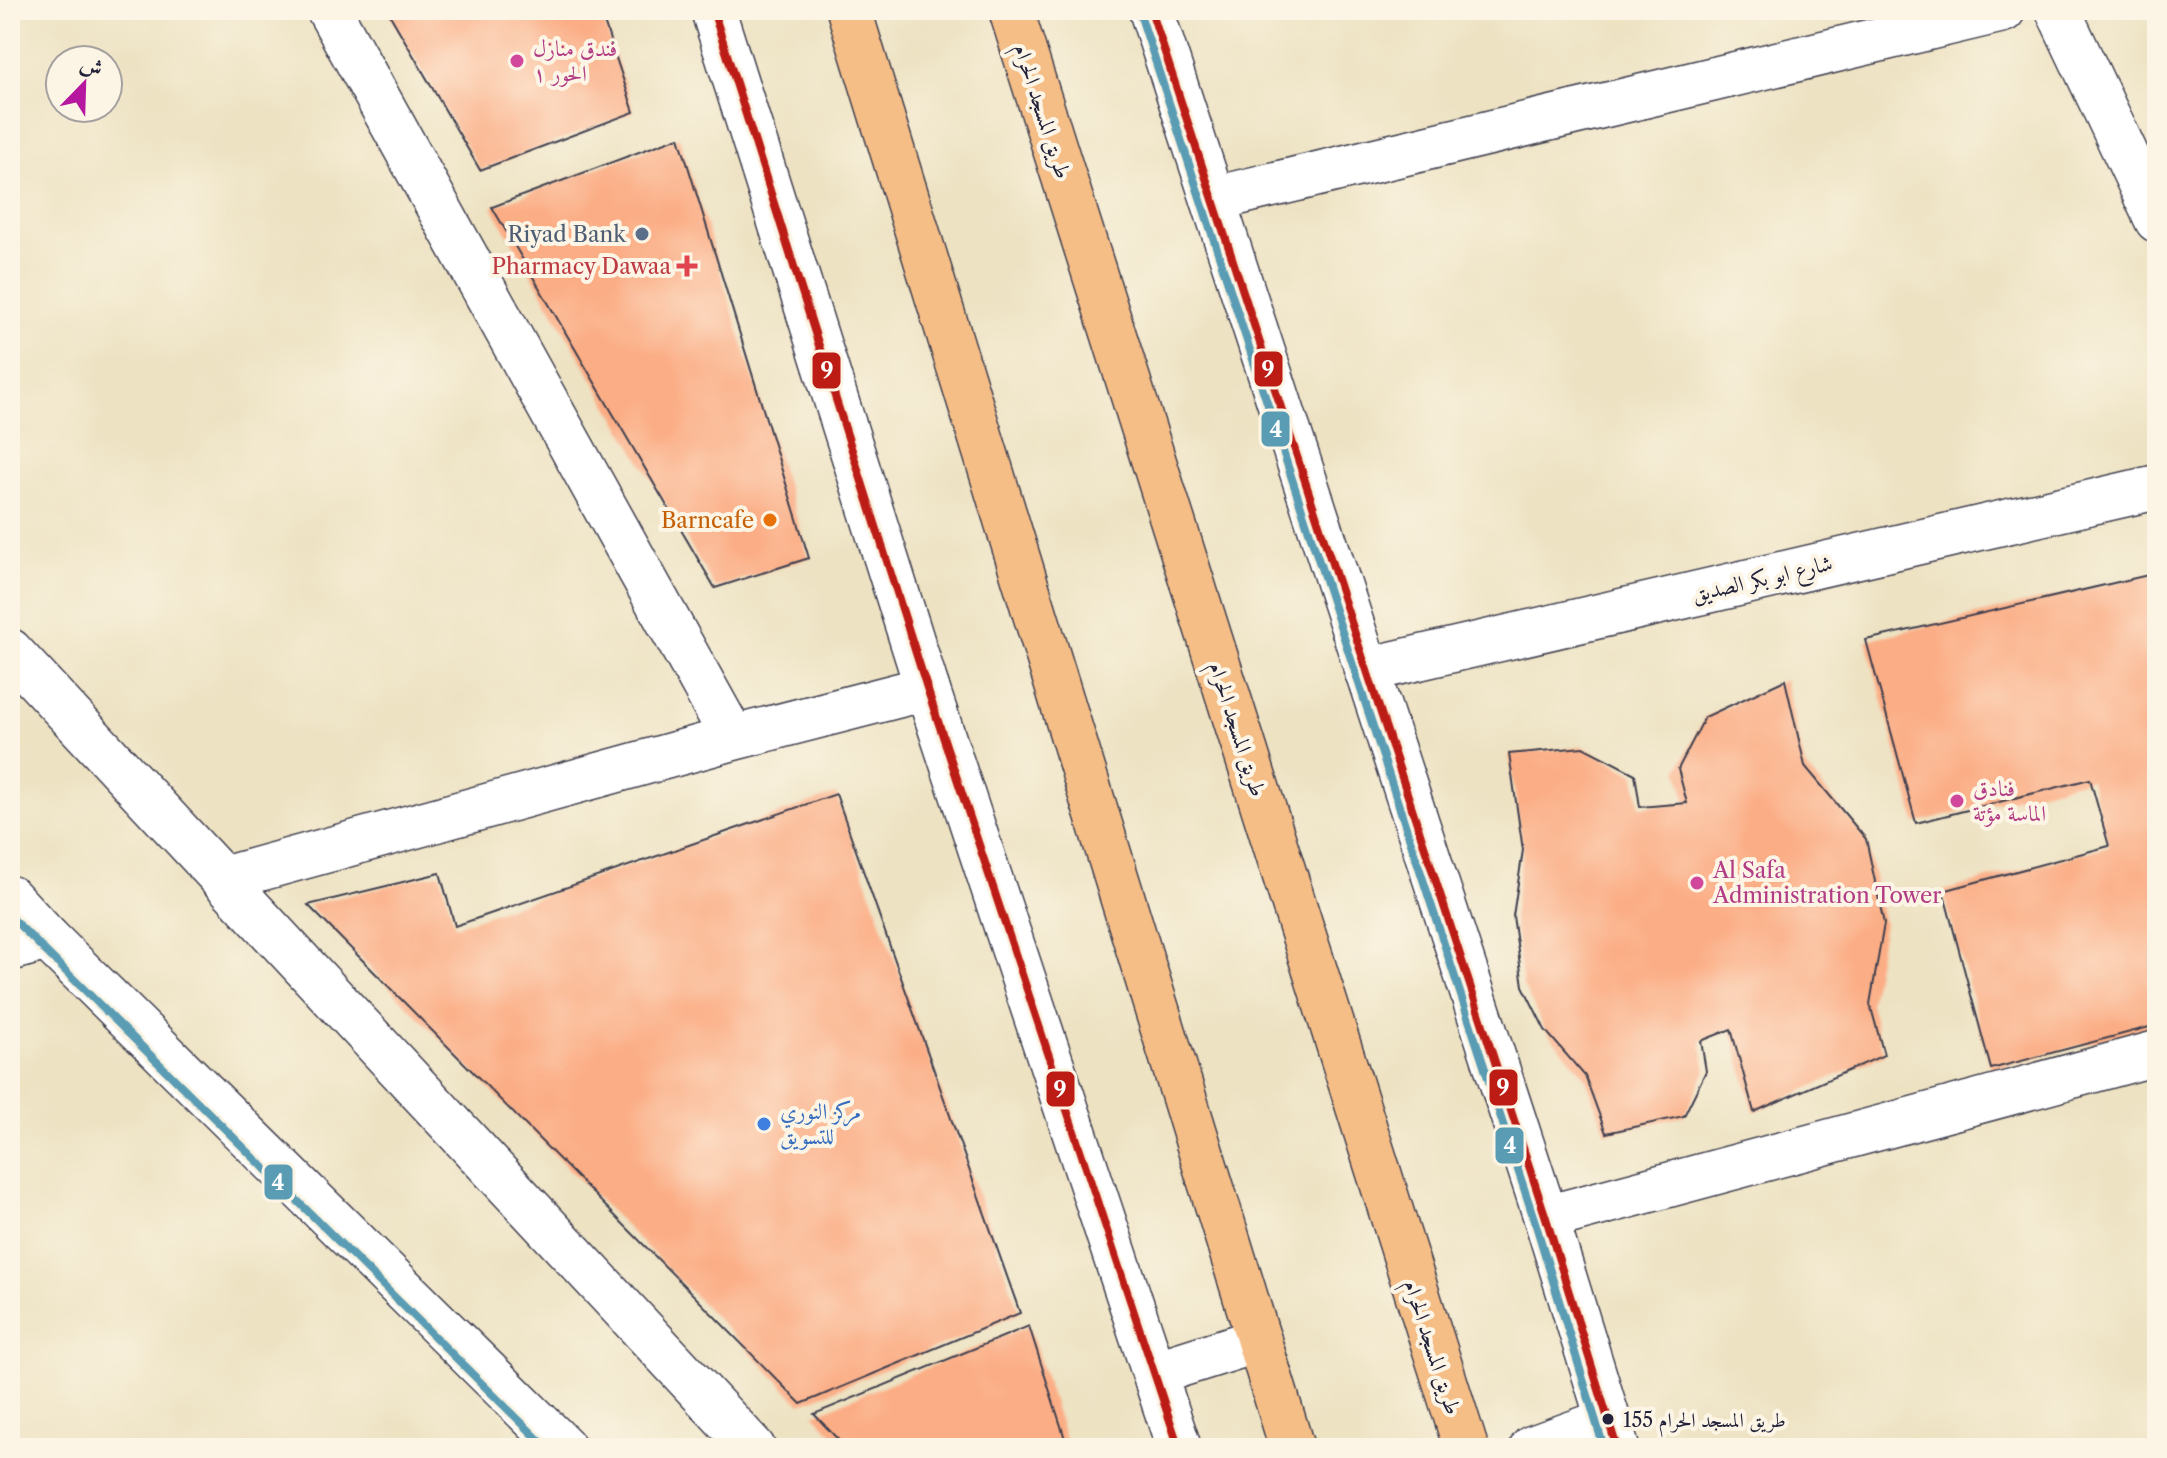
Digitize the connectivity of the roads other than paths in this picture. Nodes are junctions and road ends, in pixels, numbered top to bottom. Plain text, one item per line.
1 (329, 10) edge
2 (713, 10) edge
3 (849, 10) edge
4 (1011, 10) edge
5 (1151, 10) edge
6 (2003, 10) edge
7 (2058, 10) edge
8 (1213, 199) junction
9 (2157, 220) edge
10 (2157, 487) edge
11 (10, 651) edge
12 (1366, 670) junction
13 (927, 688) junction
14 (733, 738) junction
15 (223, 879) junction
16 (10, 898) edge
17 (29, 944) edge
18 (2157, 1053) edge
19 (1546, 1218) junction
20 (1259, 1340) junction
21 (1154, 1373) junction
22 (1613, 1434) edge
23 (564, 1448) edge
24 (753, 1448) edge
25 (1179, 1448) edge
26 (1292, 1448) edge
27 (1466, 1448) edge
28 (1532, 1448) edge

1 - 14 street
2 - 13 street
3 - 20 main road
4 - 27 main road, طريق المسجد الحرام
5 - 8 street
6 - 8 street
7 - 9 street
8 - 12 street
10 - 12 street, شارع ابو بكر الصديق
11 - 15 street
12 - 19 street
13 - 14 street
13 - 21 street
14 - 15 street
15 - 24 street
16 - 17 street
17 - 23 street
18 - 19 street
19 - 22 street
20 - 21 street
20 - 26 main road
21 - 25 street
22 - 28 street

